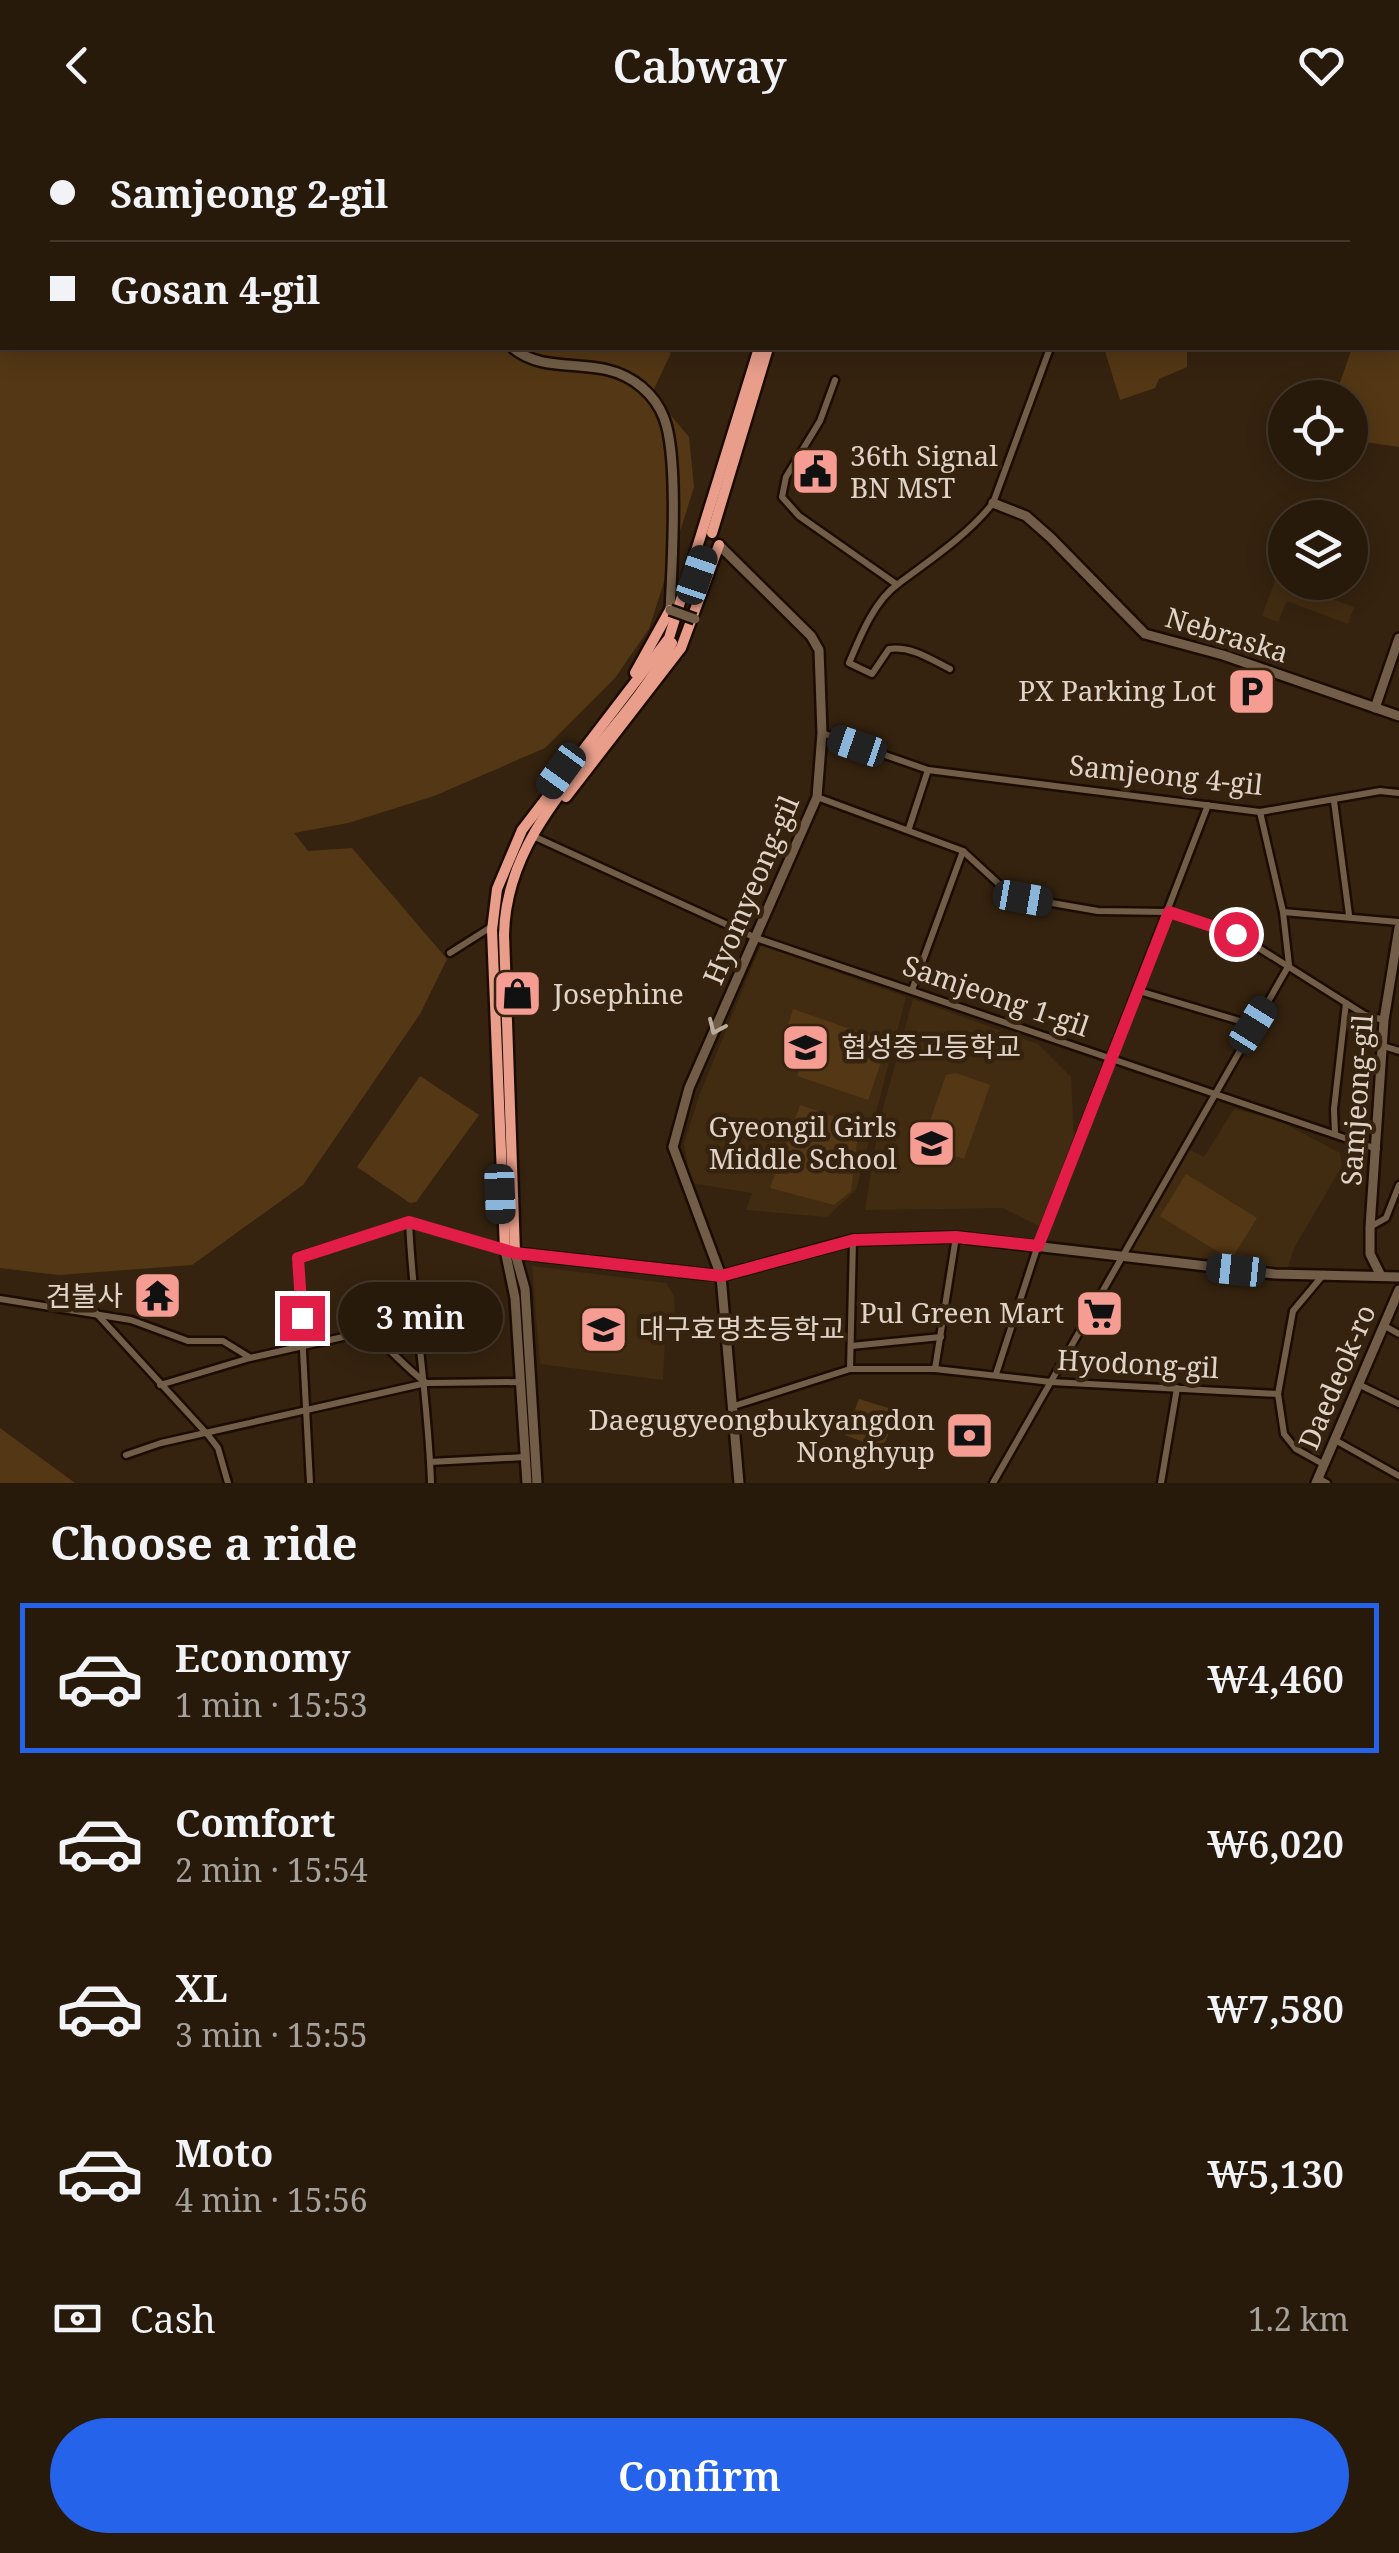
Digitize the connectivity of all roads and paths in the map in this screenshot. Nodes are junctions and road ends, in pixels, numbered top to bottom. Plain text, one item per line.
1 (516, 350) edge
2 (758, 350) edge
3 (767, 350) edge
4 (1049, 350) edge
5 (835, 380) dead end
6 (725, 482) junction
7 (993, 503) junction
8 (720, 545) joint
9 (896, 584) junction
10 (670, 610) junction
11 (696, 619) junction
12 (1399, 638) edge
13 (950, 670) dead end
14 (1375, 708) junction
15 (1399, 716) edge
16 (822, 733) junction
17 (928, 770) junction
18 (1399, 792) edge
19 (816, 796) junction
20 (1334, 801) junction
21 (1208, 805) junction
22 (1260, 812) junction
23 (537, 819) junction
24 (909, 828) junction
25 (532, 836) junction
26 (963, 851) junction
27 (1169, 912) junction
28 (1283, 912) junction
29 (1349, 915) junction
30 (1399, 925) edge
31 (492, 927) junction
32 (756, 938) junction
33 (450, 953) dead end
34 (1289, 965) junction
35 (912, 991) junction
36 (1139, 991) junction
37 (1346, 1003) junction
38 (1384, 1020) junction
39 (1253, 1025) junction
40 (1383, 1046) junction
41 (1399, 1051) edge
42 (1112, 1061) junction
43 (1216, 1091) junction
44 (1335, 1134) junction
45 (1377, 1149) junction
46 (1399, 1185) edge
47 (409, 1222) junction
48 (1370, 1228) junction
49 (956, 1237) junction
50 (854, 1240) junction
51 (1038, 1246) junction
52 (510, 1252) junction
53 (1122, 1258) junction
54 (1326, 1272) junction
55 (1380, 1274) junction
56 (721, 1276) junction
57 (1399, 1278) edge
58 (1399, 1290) edge
59 (0, 1300) edge
60 (96, 1313) junction
61 (414, 1321) junction
62 (1383, 1325) junction
63 (365, 1330) junction
64 (1399, 1334) edge
65 (940, 1337) junction
66 (851, 1346) junction
67 (304, 1349) junction
68 (250, 1358) junction
69 (850, 1369) junction
70 (936, 1369) junction
71 (996, 1374) junction
72 (522, 1382) junction
73 (1051, 1382) junction
74 (426, 1383) junction
75 (1358, 1384) junction
76 (160, 1385) junction
77 (1177, 1388) junction
78 (1278, 1394) junction
79 (1399, 1404) edge
80 (734, 1406) junction
81 (309, 1407) junction
82 (208, 1434) junction
83 (1334, 1439) junction
84 (126, 1455) dead end
85 (525, 1456) junction
86 (430, 1462) junction
87 (1323, 1464) junction
88 (1399, 1476) edge
89 (1320, 1481) edge
90 (228, 1483) edge
91 (310, 1483) edge
92 (431, 1483) edge
93 (526, 1483) edge
94 (537, 1483) edge
95 (739, 1483) edge
96 (993, 1483) edge
97 (1162, 1483) edge

1 - 10 street
2 - 6 highway
3 - 6 highway
4 - 7 street
5 - 9 street
6 - 23 highway
7 - 9 street
7 - 14 street, Nebraska
8 - 11 highway
8 - 16 street, Hyomyeong-gil
9 - 13 street
10 - 11 street, bridge
10 - 23 highway
11 - 23 highway
12 - 14 street
14 - 15 street, Nebraska
16 - 17 street, Samjeong 4-gil
16 - 19 street, Hyomyeong-gil
17 - 21 street, Samjeong 4-gil
17 - 24 street
18 - 20 street, Samjeong 4-gil
19 - 24 street
19 - 32 street, Hyomyeong-gil
20 - 22 street, Samjeong 4-gil
20 - 29 street
21 - 22 street, Samjeong 4-gil
21 - 27 street
22 - 28 street
23 - 25 highway
23 - 31 highway
24 - 26 street
25 - 32 street, Samjeong 1-gil
25 - 52 highway
26 - 27 street
26 - 35 street
27 - 34 street
27 - 36 street
28 - 29 street
28 - 34 street
29 - 30 street
30 - 38 street, Samjeong-gil
31 - 33 street
31 - 52 highway
32 - 35 street, Samjeong 1-gil
32 -> 56 street, Hyomyeong-gil
34 - 37 street
34 - 39 street
35 - 42 street, Samjeong 1-gil
36 - 39 street
36 - 42 street
37 - 38 street
37 - 44 street
38 - 40 street, Samjeong-gil
39 - 43 street
40 - 41 street
40 - 45 street, Samjeong-gil
42 - 43 street, Samjeong 1-gil
42 - 51 street
43 - 44 street, Samjeong 1-gil
43 - 53 street
44 - 45 street, Samjeong 1-gil
45 - 48 street, Samjeong-gil
46 - 48 street
47 - 52 street
47 - 61 street
47 - 67 street
48 - 55 street, Samjeong-gil
49 - 50 street
49 - 51 street
49 - 65 street
50 - 56 street
50 - 66 street
51 - 53 street
51 - 71 street
52 - 56 street
52 - 72 street
52 - 94 street
53 - 54 street
53 - 73 street
54 - 55 street
54 - 78 street
55 - 57 street
56 - 80 street, Hyomyeong-gil
58 - 62 street, Daedeok-ro
59 - 60 street
60 - 68 street
60 - 76 street
61 - 63 street
61 - 74 street
62 - 64 street
62 - 75 street, Daedeok-ro
63 - 67 street
63 - 74 street
65 - 66 street
65 - 70 street
66 - 69 street
67 - 68 street
67 - 81 street
68 - 76 street
69 - 70 street, Hyodong-gil
69 - 80 street, Hyodong-gil
70 - 71 street, Hyodong-gil
71 - 73 street, Hyodong-gil
72 - 74 street
72 - 85 street
73 - 77 street, Hyodong-gil
73 - 96 street
74 - 81 street
74 - 86 street
75 - 79 street
75 - 83 street, Daedeok-ro
76 - 82 street
77 - 78 street, Hyodong-gil
77 - 97 street
78 - 87 street
80 - 95 street, Hyomyeong-gil
81 - 82 street
81 - 91 street
82 - 84 street
82 - 90 street
83 - 87 street, Daedeok-ro
83 - 88 street
85 - 86 street
85 - 93 street
86 - 92 street
87 - 89 street, Daedeok-ro

